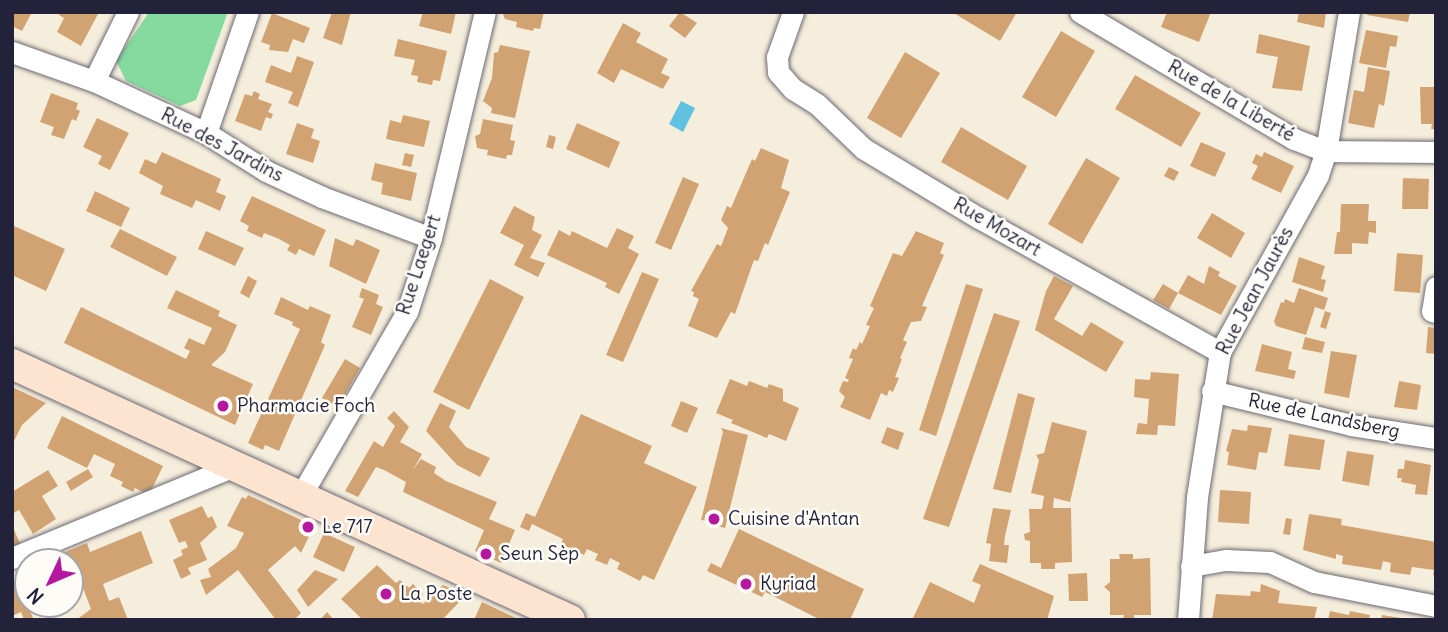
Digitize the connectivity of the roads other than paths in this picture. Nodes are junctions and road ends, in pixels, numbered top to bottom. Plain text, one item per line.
1 (128, 12) edge
2 (248, 12) edge
3 (485, 12) edge
4 (793, 12) edge
5 (1080, 12) edge
6 (1349, 12) edge
7 (12, 52) edge
8 (94, 81) junction
9 (206, 133) junction
10 (1326, 151) junction
11 (1436, 152) edge
12 (431, 238) junction
13 (1436, 287) edge
14 (1436, 312) edge
15 (1220, 352) junction
16 (12, 364) edge
17 (1212, 391) junction
18 (1436, 438) edge
19 (234, 467) junction
20 (300, 497) junction
21 (12, 558) edge
22 (1191, 566) junction
23 (1436, 606) edge
24 (570, 620) edge
25 (1188, 620) edge

1 - 8 street
2 - 9 street
3 - 12 street, Rue Laegert
4 - 15 street, Rue Mozart
5 - 10 street, Rue de la Liberté
6 - 10 street, Rue Jean Jaurès
7 - 8 street, Rue des Jardins
8 - 9 street, Rue des Jardins
9 - 12 street, Rue des Jardins
10 - 11 street, Rue de la Liberté
10 - 15 street, Rue Jean Jaurès
12 - 20 street, Rue Laegert
13 - 14 street
15 - 17 street, Rue Jean Jaurès
16 - 19 main road
17 - 18 street, Rue de Landsberg
17 - 22 street, Rue Jean Jaurès
19 - 20 main road
19 - 21 street
20 - 24 main road
22 - 23 street
22 - 25 street, Rue Jean Jaurès

